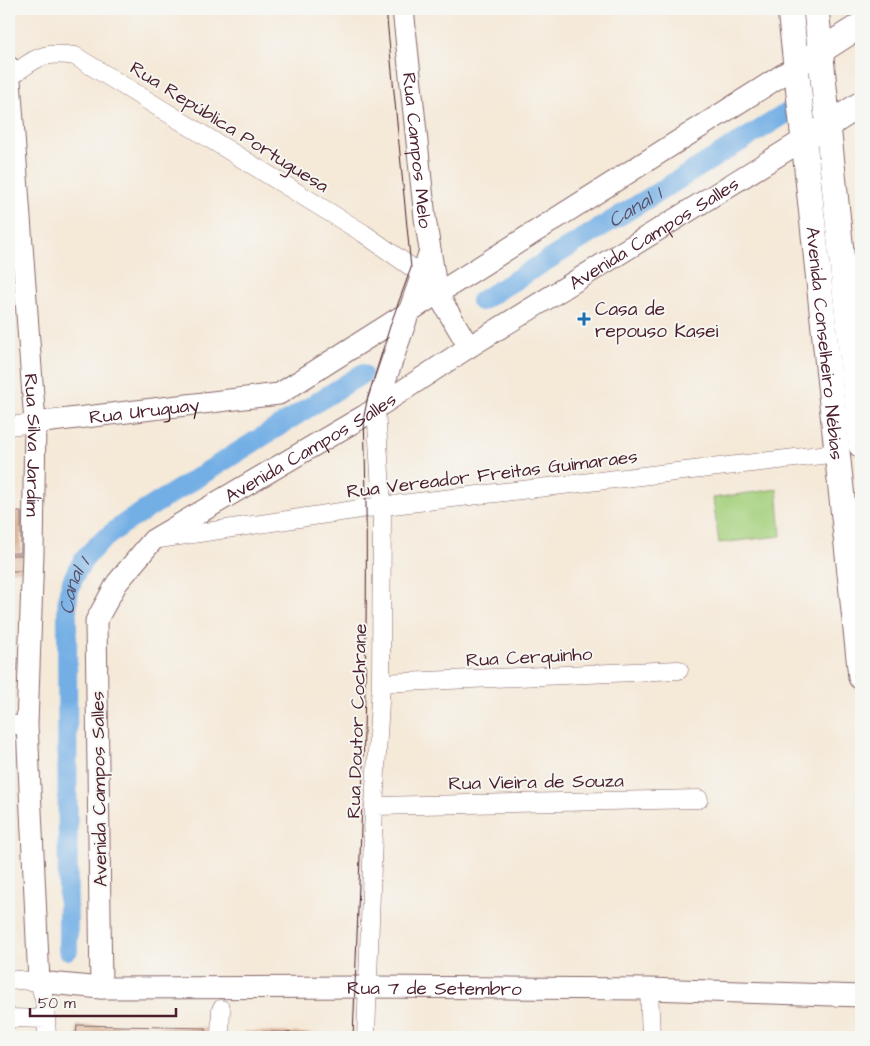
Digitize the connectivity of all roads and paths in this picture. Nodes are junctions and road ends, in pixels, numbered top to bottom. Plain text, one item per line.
1 (403, 9) edge
2 (790, 9) edge
3 (816, 9) edge
4 (861, 25) edge
5 (820, 50) junction
6 (796, 67) junction
7 (10, 72) edge
8 (861, 104) edge
9 (828, 125) junction
10 (803, 140) junction
11 (430, 250) junction
12 (421, 274) junction
13 (437, 293) junction
14 (409, 311) junction
15 (469, 347) junction
16 (376, 407) junction
17 (35, 423) junction
18 (9, 426) edge
19 (861, 445) edge
20 (838, 453) junction
21 (382, 507) junction
22 (153, 540) junction
23 (679, 670) dead end
24 (861, 677) edge
25 (381, 684) junction
26 (18, 725) edge
27 (698, 799) dead end
28 (374, 806) junction
29 (9, 979) edge
30 (39, 982) junction
31 (369, 987) junction
32 (102, 988) junction
33 (649, 989) junction
34 (861, 996) edge
35 (221, 1009) dead end
36 (9, 1018) edge
37 (46, 1020) junction
38 (47, 1037) edge
39 (220, 1037) edge
40 (366, 1037) edge
41 (651, 1037) edge

1 - 11 street, Rua Campos Melo
2 - 6 main road, Avenida Conselheiro Nébias
3 - 5 main road, Avenida Conselheiro Nébias
4 - 5 main road
5 - 6 main road
5 - 9 main road, Avenida Conselheiro Nébias
6 - 10 main road, Avenida Conselheiro Nébias
6 - 13 street
7 - 12 street, Rua República Portuguesa
7 - 17 street, Rua Silva Jardim
8 - 9 main road, Avenida Campos Salles
9 - 10 main road, Avenida Campos Salles
9 - 19 main road, Avenida Conselheiro Nébias
10 - 15 street, Avenida Campos Salles
10 - 20 main road, Avenida Conselheiro Nébias
11 - 12 street
11 - 13 street, Rua Campos Melo
12 - 14 street
13 - 14 street
13 - 15 street
14 - 16 street
14 - 17 street, Rua Uruguay
15 - 16 street, Avenida Campos Salles
16 - 21 street, Rua Doutor Cochrane
16 - 22 street, Avenida Campos Salles
17 - 18 street, Rua Uruguay
17 - 26 street, Rua Silva Jardim
20 - 21 street, Rua Vereador Freitas Guimaraes
20 - 24 main road, Avenida Conselheiro Nébias
21 - 22 street, Rua Vereador Freitas Guimaraes
21 - 25 street, Rua Doutor Cochrane
22 - 32 street, Avenida Campos Salles
23 - 25 street, Rua Cerquinho
25 - 28 street, Rua Doutor Cochrane
26 - 30 street, Rua Silva Jardim
27 - 28 street, Rua Vieira de Souza
28 - 31 street, Rua Doutor Cochrane
29 - 30 street, Rua 7 de Setembro
30 - 32 street, Rua 7 de Setembro
30 - 37 street
31 - 32 street, Rua 7 de Setembro
31 - 33 street, Rua 7 de Setembro
31 - 40 street, Rua Doutor Cochrane
33 - 34 street, Rua 7 de Setembro
33 - 41 street
35 - 39 street
36 - 37 street
37 - 38 street

